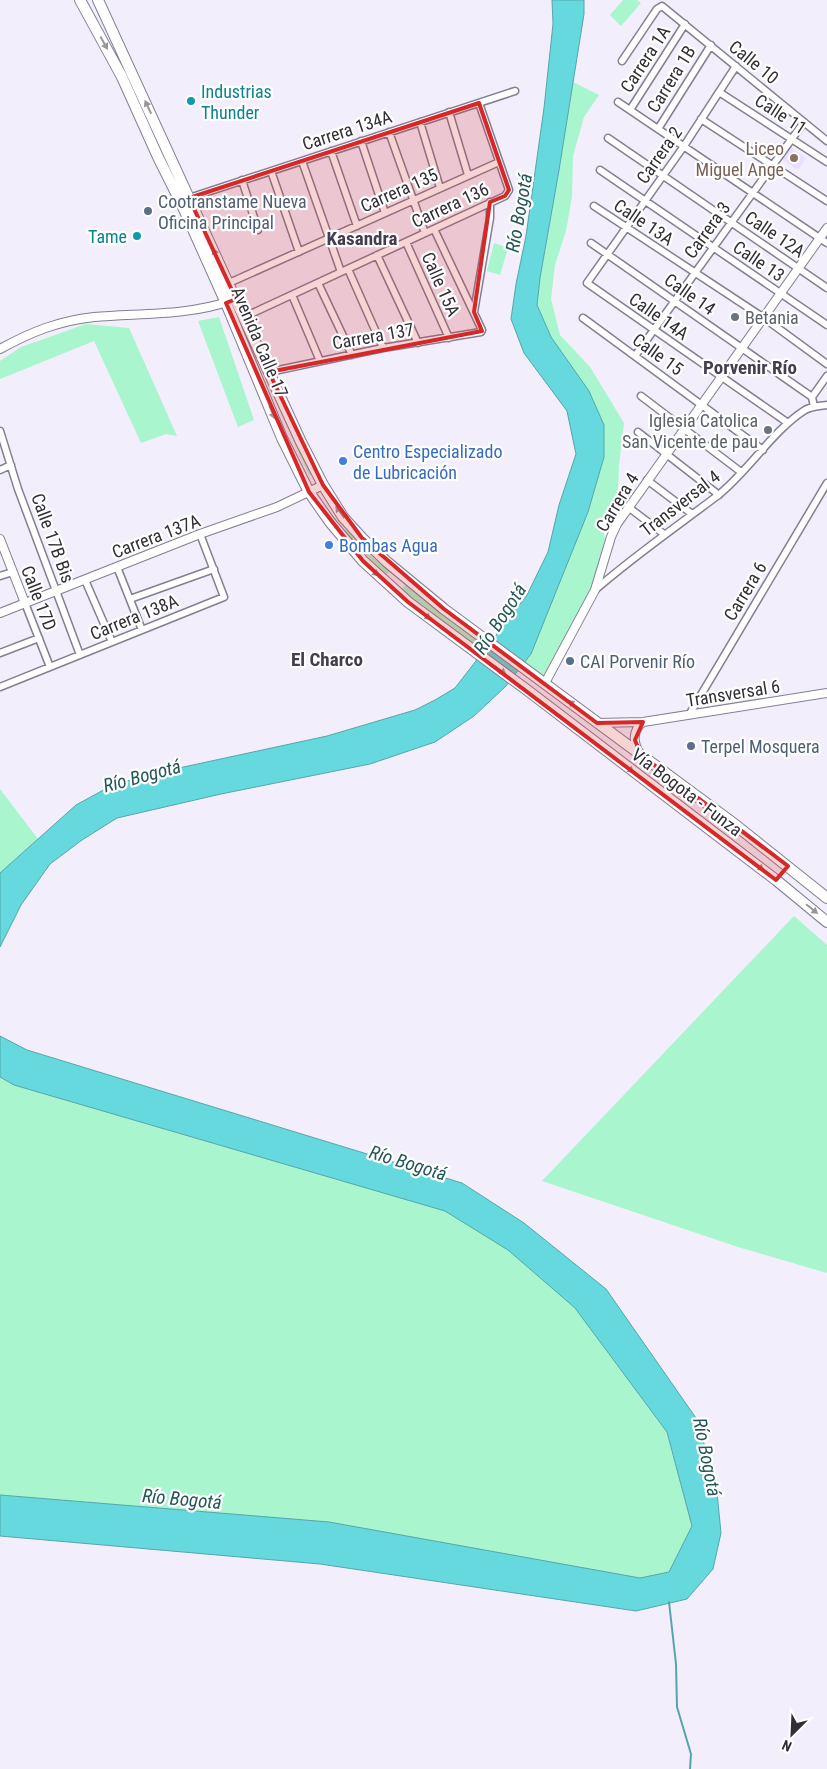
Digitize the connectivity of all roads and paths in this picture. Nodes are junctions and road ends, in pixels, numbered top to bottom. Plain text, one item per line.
1 (80, 0) edge
2 (98, 0) edge
3 (685, 24) junction
4 (711, 45) junction
5 (622, 61) dead end
6 (736, 66) junction
7 (515, 91) dead end
8 (719, 92) junction
9 (479, 102) junction
10 (618, 102) dead end
11 (630, 110) junction
12 (449, 112) junction
13 (702, 119) junction
14 (420, 122) junction
15 (804, 122) junction
16 (658, 129) junction
17 (389, 132) junction
18 (608, 138) dead end
19 (792, 139) junction
20 (361, 141) junction
21 (827, 141) edge
22 (684, 146) junction
23 (331, 151) junction
24 (302, 161) junction
25 (499, 162) junction
26 (827, 162) edge
27 (773, 166) junction
28 (600, 170) dead end
29 (271, 171) junction
30 (468, 175) junction
31 (663, 176) junction
32 (242, 180) junction
33 (440, 188) junction
34 (753, 193) junction
35 (189, 198) junction
36 (413, 200) junction
37 (645, 201) junction
38 (827, 201) edge
39 (490, 202) junction
40 (594, 206) dead end
41 (385, 213) junction
42 (732, 222) junction
43 (357, 226) junction
44 (626, 228) junction
45 (827, 228) edge
46 (434, 229) junction
47 (258, 230) dead end
48 (425, 233) junction
49 (820, 238) junction
50 (328, 239) junction
51 (406, 242) junction
52 (591, 243) dead end
53 (827, 243) edge
54 (713, 248) junction
55 (299, 252) junction
56 (377, 255) junction
57 (608, 255) junction
58 (799, 268) junction
59 (348, 269) junction
60 (341, 272) junction
61 (694, 274) junction
62 (228, 283) junction
63 (318, 283) junction
64 (587, 283) joint
65 (827, 288) edge
66 (781, 294) junction
67 (292, 295) junction
68 (231, 301) junction
69 (674, 301) junction
70 (474, 312) junction
71 (244, 317) junction
72 (583, 318) dead end
73 (764, 318) junction
74 (827, 325) edge
75 (653, 330) junction
76 (449, 338) junction
77 (418, 343) junction
78 (383, 348) junction
79 (742, 348) junction
80 (0, 349) edge
81 (352, 355) junction
82 (635, 356) junction
83 (320, 361) junction
84 (827, 364) edge
85 (269, 372) junction
86 (827, 376) edge
87 (721, 377) junction
88 (641, 396) dead end
89 (812, 396) junction
90 (702, 405) junction
91 (827, 405) edge
92 (814, 407) junction
93 (788, 424) junction
94 (684, 429) junction
95 (0, 431) edge
96 (638, 432) dead end
97 (763, 450) junction
98 (666, 454) junction
99 (11, 465) junction
100 (0, 470) edge
101 (741, 472) junction
102 (647, 480) junction
103 (827, 482) edge
104 (323, 485) junction
105 (309, 492) junction
106 (719, 495) junction
107 (628, 507) junction
108 (692, 514) junction
109 (200, 534) junction
110 (664, 534) junction
111 (0, 540) edge
112 (117, 567) junction
113 (214, 569) junction
114 (13, 572) junction
115 (398, 572) junction
116 (0, 576) edge
117 (85, 580) junction
118 (388, 584) junction
119 (596, 590) junction
120 (56, 591) junction
121 (130, 599) junction
122 (25, 603) junction
123 (0, 613) edge
124 (142, 630) junction
125 (38, 638) junction
126 (112, 642) junction
127 (472, 650) joint
128 (0, 653) edge
129 (80, 655) junction
130 (50, 667) junction
131 (544, 683) junction
132 (0, 687) edge
133 (827, 693) edge
134 (689, 715) junction
135 (643, 722) junction
136 (597, 723) junction
137 (641, 755) junction
138 (788, 866) junction
139 (776, 880) junction
140 (827, 898) edge
141 (827, 922) edge

1 -> 68 main road, Avenida Calle 17
35 -> 2 main road, Avenida Calle 17
3 - 4 street, Calle 10
3 - 5 street, Calle 10
3 - 11 street, Carrera 1A
4 - 6 street, Calle 10
4 - 16 street, Carrera 1B
6 - 8 street, Carrera 2
6 - 15 street, Calle 10
7 - 9 street, Carrera 134A
8 - 13 street, Carrera 2
8 - 19 street, Calle 11
9 - 12 street, Carrera 134A
9 - 25 street
10 - 11 street
11 - 16 street
12 - 14 street, Carrera 134A
12 - 30 street
13 - 22 street, Carrera 2
13 - 27 street
14 - 17 street, Carrera 134A
14 - 33 street
15 - 19 street, Carrera 3
15 - 21 street, Calle 10
16 - 22 street
17 - 20 street, Carrera 134A
17 - 36 street
18 - 31 street, Calle 12A
19 - 26 street, Calle 11
19 - 27 street, Carrera 3
20 - 23 street, Carrera 134A
20 - 41 street
22 - 31 street, Carrera 2
22 - 34 street
23 - 24 street, Carrera 134A
23 - 43 street
24 - 29 street, Carrera 134A
24 - 50 street
25 - 30 street, Carrera 135
25 - 39 street, Carrera 136
27 - 34 street, Carrera 3
27 - 38 street
28 - 37 street, Calle 13
29 - 32 street, Carrera 134A
29 - 55 street
30 - 33 street, Carrera 135
31 - 37 street, Carrera 2
31 - 42 street, Calle 12A
32 - 35 street, Carrera 134A
32 - 47 street
33 - 36 street, Carrera 135
34 - 42 street, Carrera 3
34 - 49 street
62 -> 35 main road, Avenida Calle 17
36 - 41 street, Carrera 135
36 - 48 street
37 - 44 street, Carrera 2
37 - 54 street, Calle 13
39 - 46 street, Carrera 136
39 - 70 street
40 - 44 street, Calle 13A
41 - 43 street, Carrera 135
42 - 54 street, Carrera 3
42 - 58 street, Calle 12A
43 - 50 street, Carrera 135
44 - 57 street, Carrera 2
44 - 61 street, Calle 13A
45 - 49 street, Carrera 4
46 - 48 street, Carrera 136
46 - 70 street
48 - 51 street, Carrera 136
49 - 53 street
49 - 58 street, Carrera 4
50 - 55 street, Carrera 135
50 - 60 street
51 - 56 street, Carrera 136
51 - 76 street, Calle 15A
52 - 57 street, Calle 14
54 - 61 street, Carrera 3
54 - 66 street, Calle 13
55 - 62 street, Carrera 135
56 - 59 street, Carrera 136
56 - 77 street
57 - 64 street, Carrera 2
57 - 69 street, Calle 14
58 - 65 street, Calle 12A
58 - 66 street, Carrera 4
59 - 60 street, Carrera 136
59 - 78 street
60 - 63 street, Carrera 136
61 - 69 street, Carrera 3
61 - 73 street, Calle 13A
62 - 68 main road, Avenida Calle 17
63 - 67 street, Carrera 136
63 - 81 street
64 - 75 street, Calle 14A
66 - 73 street, Carrera 4
66 - 74 street, Calle 13
67 - 71 street, Carrera 136
67 - 83 street
68 - 71 main road, Avenida Calle 17
68 - 80 street
68 -> 105 main road, Avenida Calle 17
69 - 75 street, Carrera 3
69 - 79 street, Calle 14
70 - 76 street, Carrera 137
71 - 85 main road, Avenida Calle 17
72 - 82 street, Calle 15
73 - 79 street, Carrera 4
73 - 84 street, Calle 13A
75 - 82 street, Carrera 3
75 - 87 street, Calle 14A
76 - 77 street, Carrera 137
77 - 78 street, Carrera 137
78 - 81 street, Carrera 137
79 - 87 street, Carrera 4
79 - 89 street, Calle 14
81 - 83 street, Carrera 137
82 - 90 street, Calle 15
83 - 85 street, Carrera 137
85 - 104 main road, Avenida Calle 17
86 - 89 street
87 - 90 street, Carrera 4
87 - 93 street, Calle 14A
88 - 94 street
89 - 92 street
90 - 94 street, Carrera 4
90 - 97 street, Calle 15
91 - 92 street, Transversal 4
92 - 93 street, Transversal 4
93 - 97 street, Transversal 4
94 - 98 street, Carrera 4
94 - 101 street
95 - 99 street, Calle 17B Bis
96 - 98 street
97 - 101 street, Transversal 4
98 - 102 street, Carrera 4
98 - 106 street
99 - 100 street
99 - 120 street, Calle 17B Bis
101 - 106 street, Transversal 4
102 - 107 street, Carrera 4
102 - 108 street
103 - 134 street, Carrera 6
104 - 105 street, Carrera 137A
115 -> 104 main road, Avenida Calle 17
105 - 109 street, Carrera 137A
105 -> 118 main road, Avenida Calle 17
106 - 108 street, Transversal 4
107 - 110 street
107 - 119 street, Carrera 4
108 - 110 street, Transversal 4
109 - 112 street, Carrera 137A
109 - 113 street
110 - 119 street, Transversal 4
111 - 114 street, Calle 17D
112 - 117 street, Carrera 137A
112 - 121 street
113 - 121 street
113 - 124 street, Carrera 138A
114 - 116 street
114 - 122 street, Calle 17D
115 - 118 main road
115 - 131 main road, Avenida Calle 17
117 - 120 street, Carrera 137A
117 - 126 street
118 -> 127 main road, Avenida Calle 17
119 - 131 street, Carrera 4
120 - 122 street, Carrera 137A
120 - 129 street, Calle 17B Bis
121 - 124 street
122 - 123 street, Carrera 137A
122 - 125 street, Calle 17D
124 - 126 street, Carrera 138A
125 - 128 street
125 - 130 street, Calle 17D
126 - 129 street, Carrera 138A
127 -> 139 main road, Vía Bogota - Funza
129 - 130 street, Carrera 138A
130 - 132 street, Carrera 138A
136 -> 131 main road, Avenida Calle 17
133 - 134 street, Transversal 6
134 - 135 street, Transversal 6
135 - 136 street, Transversal 6
135 - 137 street
136 - 137 main road, Avenida Calle 17
137 - 138 main road, Avenida Calle 17
138 - 139 main road
138 - 140 main road, Avenida Calle 17
139 -> 141 main road, Vía Bogota - Funza

